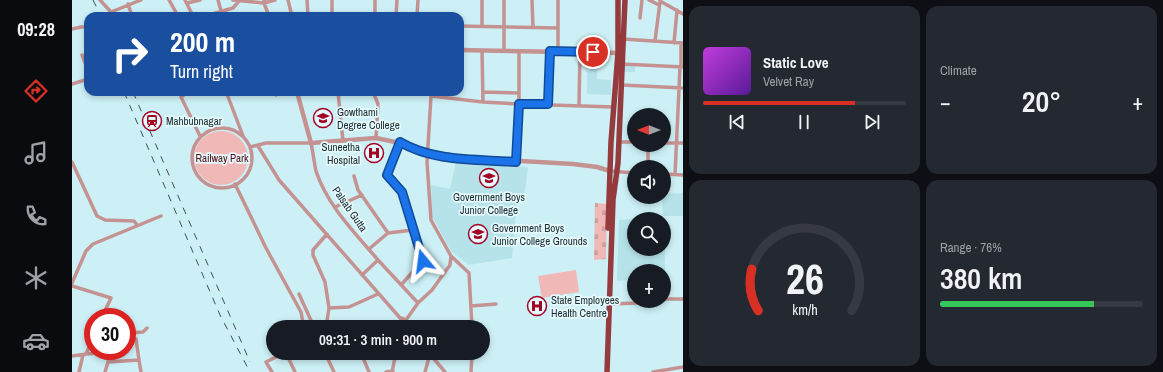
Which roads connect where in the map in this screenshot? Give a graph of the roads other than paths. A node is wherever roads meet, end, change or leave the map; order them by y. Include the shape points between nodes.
1 (100, 0) edge
2 (141, 0) edge
3 (169, 0) edge
4 (200, 0) edge
5 (218, 0) edge
6 (233, 0) edge
7 (247, 0) edge
8 (275, 0) edge
9 (288, 0) edge
10 (307, 0) edge
11 (332, 0) edge
12 (375, 0) edge
13 (397, 0) edge
14 (418, 0) edge
15 (482, 0) edge
16 (504, 0) edge
17 (558, 0) edge
18 (618, 0) edge
19 (625, 0) edge
20 (642, 0) edge
21 (649, 0) edge
22 (239, 1) junction
23 (264, 1) edge
24 (532, 1) edge
25 (186, 2) edge
26 (660, 3) edge
27 (128, 4) junction
28 (677, 10) junction
29 (221, 11) junction
30 (111, 12) joint
31 (131, 12) edge
32 (176, 12) edge
33 (190, 12) edge
34 (218, 12) edge
35 (268, 12) edge
36 (291, 12) edge
37 (308, 12) edge
38 (332, 12) edge
39 (375, 12) edge
40 (396, 12) edge
41 (417, 12) edge
42 (683, 14) edge
43 (640, 18) dead end
44 (464, 26) edge
45 (482, 26) junction
46 (84, 27) edge
47 (504, 27) junction
48 (532, 27) junction
49 (558, 28) junction
50 (72, 30) edge
51 (623, 39) junction
52 (655, 41) junction
53 (674, 43) junction
54 (682, 43) edge
55 (464, 50) edge
56 (504, 50) junction
57 (482, 51) junction
58 (550, 51) junction
59 (558, 51) junction
60 (519, 52) junction
61 (580, 52) junction
62 (621, 53) junction
63 (82, 55) dead end
64 (84, 60) edge
65 (622, 64) junction
66 (681, 67) edge
67 (84, 80) edge
68 (72, 84) edge
69 (622, 85) junction
70 (681, 88) edge
71 (483, 92) junction
72 (519, 93) junction
73 (228, 96) edge
74 (298, 96) edge
75 (338, 96) edge
76 (375, 96) edge
77 (431, 96) edge
78 (444, 96) edge
79 (181, 97) edge
80 (483, 102) junction
81 (519, 104) junction
82 (548, 104) junction
83 (579, 105) junction
84 (678, 105) junction
85 (683, 105) edge
86 (614, 107) junction
87 (200, 136) junction
88 (242, 136) junction
89 (376, 138) junction
90 (343, 141) junction
91 (400, 142) junction
92 (619, 142) junction
93 (627, 142) edge
94 (683, 142) edge
95 (311, 143) junction
96 (671, 143) edge
97 (676, 143) junction
98 (258, 146) junction
99 (250, 147) junction
100 (428, 155) junction
101 (72, 162) edge
102 (516, 162) junction
103 (610, 170) junction
104 (617, 172) junction
105 (627, 173) edge
106 (671, 175) edge
107 (675, 175) junction
108 (683, 175) edge
109 (354, 176) dead end
110 (235, 184) junction
111 (362, 195) junction
112 (335, 207) junction
113 (161, 216) dead end
114 (137, 225) junction
115 (413, 230) junction
116 (388, 232) junction
117 (327, 234) junction
118 (369, 249) junction
119 (451, 256) junction
120 (378, 260) junction
121 (362, 275) junction
122 (72, 283) edge
123 (401, 285) junction
124 (72, 286) edge
125 (300, 294) dead end
126 (378, 294) junction
127 (683, 299) edge
128 (671, 300) edge
129 (418, 303) junction
130 (627, 303) edge
131 (496, 304) dead end
132 (610, 304) junction
133 (471, 306) junction
134 (106, 308) edge
135 (329, 308) junction
136 (302, 320) edge
137 (311, 320) edge
138 (327, 320) edge
139 (400, 320) edge
140 (404, 320) edge
141 (472, 320) edge
142 (147, 328) dead end
143 (136, 332) edge
144 (136, 339) edge
145 (84, 354) edge
146 (72, 356) edge
147 (84, 357) edge
148 (139, 360) junction
149 (270, 360) edge
150 (289, 360) edge
151 (328, 360) edge
152 (364, 360) edge
153 (394, 360) edge
154 (428, 360) edge
155 (436, 360) edge
156 (472, 360) edge
157 (108, 362) joint
158 (683, 367) edge
159 (392, 371) edge
160 (79, 372) edge
161 (105, 372) edge
162 (141, 372) edge
163 (272, 372) edge
164 (295, 372) edge
165 (334, 372) edge
166 (369, 372) edge
167 (386, 372) edge
168 (425, 372) edge
169 (445, 372) edge
170 (471, 372) edge
171 (603, 372) edge
172 (606, 372) edge
173 (653, 372) edge

1 - 30 street
2 - 27 street
3 - 32 street
4 - 25 street
5 - 29 street
6 - 22 street
7 - 22 street
7 - 23 street
8 - 23 street
9 - 36 street
10 - 37 street
11 - 38 street
12 - 39 street
13 - 40 street
14 - 41 street
15 - 45 street
16 - 47 street
17 - 49 street
18 - 62 highway
19 - 51 highway
20 - 43 street
21 - 26 street
22 - 29 street via 233,8
23 - 35 street
24 - 48 street
25 - 33 street
26 - 28 street
26 - 52 street
27 - 30 street
27 - 31 street
28 - 42 street
28 - 53 street
29 - 34 street
44 - 45 street
45 - 47 street
46 - 50 street
47 - 48 street
47 - 56 street
48 - 49 street
49 - 59 street
51 - 52 street
51 - 62 highway
52 - 53 street
53 - 54 street
54 - 66 street
55 - 57 street
56 - 57 street
56 - 60 street
57 - 71 street
58 - 59 street
58 - 60 street
58 - 82 street
59 - 61 street
60 - 72 street
61 - 62 street
61 - 83 street
62 - 65 highway
62 - 86 highway
63 - 64 street
65 - 66 street
65 - 69 highway
66 - 70 street
67 - 68 street
69 - 70 street
69 - 92 highway
70 - 84 street
71 - 72 street
71 - 80 street
72 - 81 street
73 - 88 street
74 - 95 street
75 - 90 street
76 - 89 street via 378,104
77 - 100 street
78 - 80 street
79 - 87 street
80 - 81 street
81 - 82 street
81 - 102 street
82 - 83 street
83 - 86 street
84 - 85 street
84 - 97 street
86 - 103 highway
87 - 88 street via 217,128 226,128
87 - 110 street via 192,154 198,175 209,185 218,187
88 - 99 street
89 - 90 street
89 - 91 street
90 - 95 street
91 - 100 street
91 - 115 street via 387,175 402,192
92 - 93 street
92 - 104 highway
94 - 97 street
95 - 98 street via 273,143
95 - 112 street, Palsab Gutta via 316,171
96 - 97 street
97 - 107 street
98 - 99 street
98 - 117 street via 279,180
99 - 110 street via 250,169
100 - 102 street
100 - 119 street via 428,192 432,224
101 - 114 street via 97,216 105,220 134,221
102 - 103 street via 573,164
103 - 104 street
103 - 171 highway
104 - 105 street
104 - 132 highway via 613,200
106 - 107 street
107 - 108 street
109 - 111 street
110 - 136 street via 301,312
111 - 112 street
111 - 116 street
112 - 118 street, Palsab Gutta
113 - 114 street
114 - 122 street via 93,244 86,251
115 - 116 street
115 - 123 street via 424,259
116 - 118 street
117 - 121 street
117 - 135 street via 313,250 313,256 325,282
118 - 120 street, Palsab Gutta
119 - 129 street via 450,265 432,290
119 - 133 street via 469,273
120 - 121 street
120 - 123 street, Palsab Gutta
121 - 126 street
123 - 129 street, Palsab Gutta
124 - 134 street via 111,298
125 - 137 street
126 - 135 street via 350,307
126 - 139 street
127 - 128 street
129 - 140 street
130 - 132 street
131 - 133 street
132 - 172 highway
133 - 141 street
135 - 138 street
142 - 143 street via 143,332
144 - 148 street
145 - 146 street
147 - 160 street
148 - 157 street
148 - 162 street
149 - 163 street via 266,362
150 - 164 street
151 - 165 street
152 - 166 street
153 - 159 street
154 - 168 street
155 - 169 street
156 - 170 street
157 - 161 street
158 - 173 street
159 - 167 street

